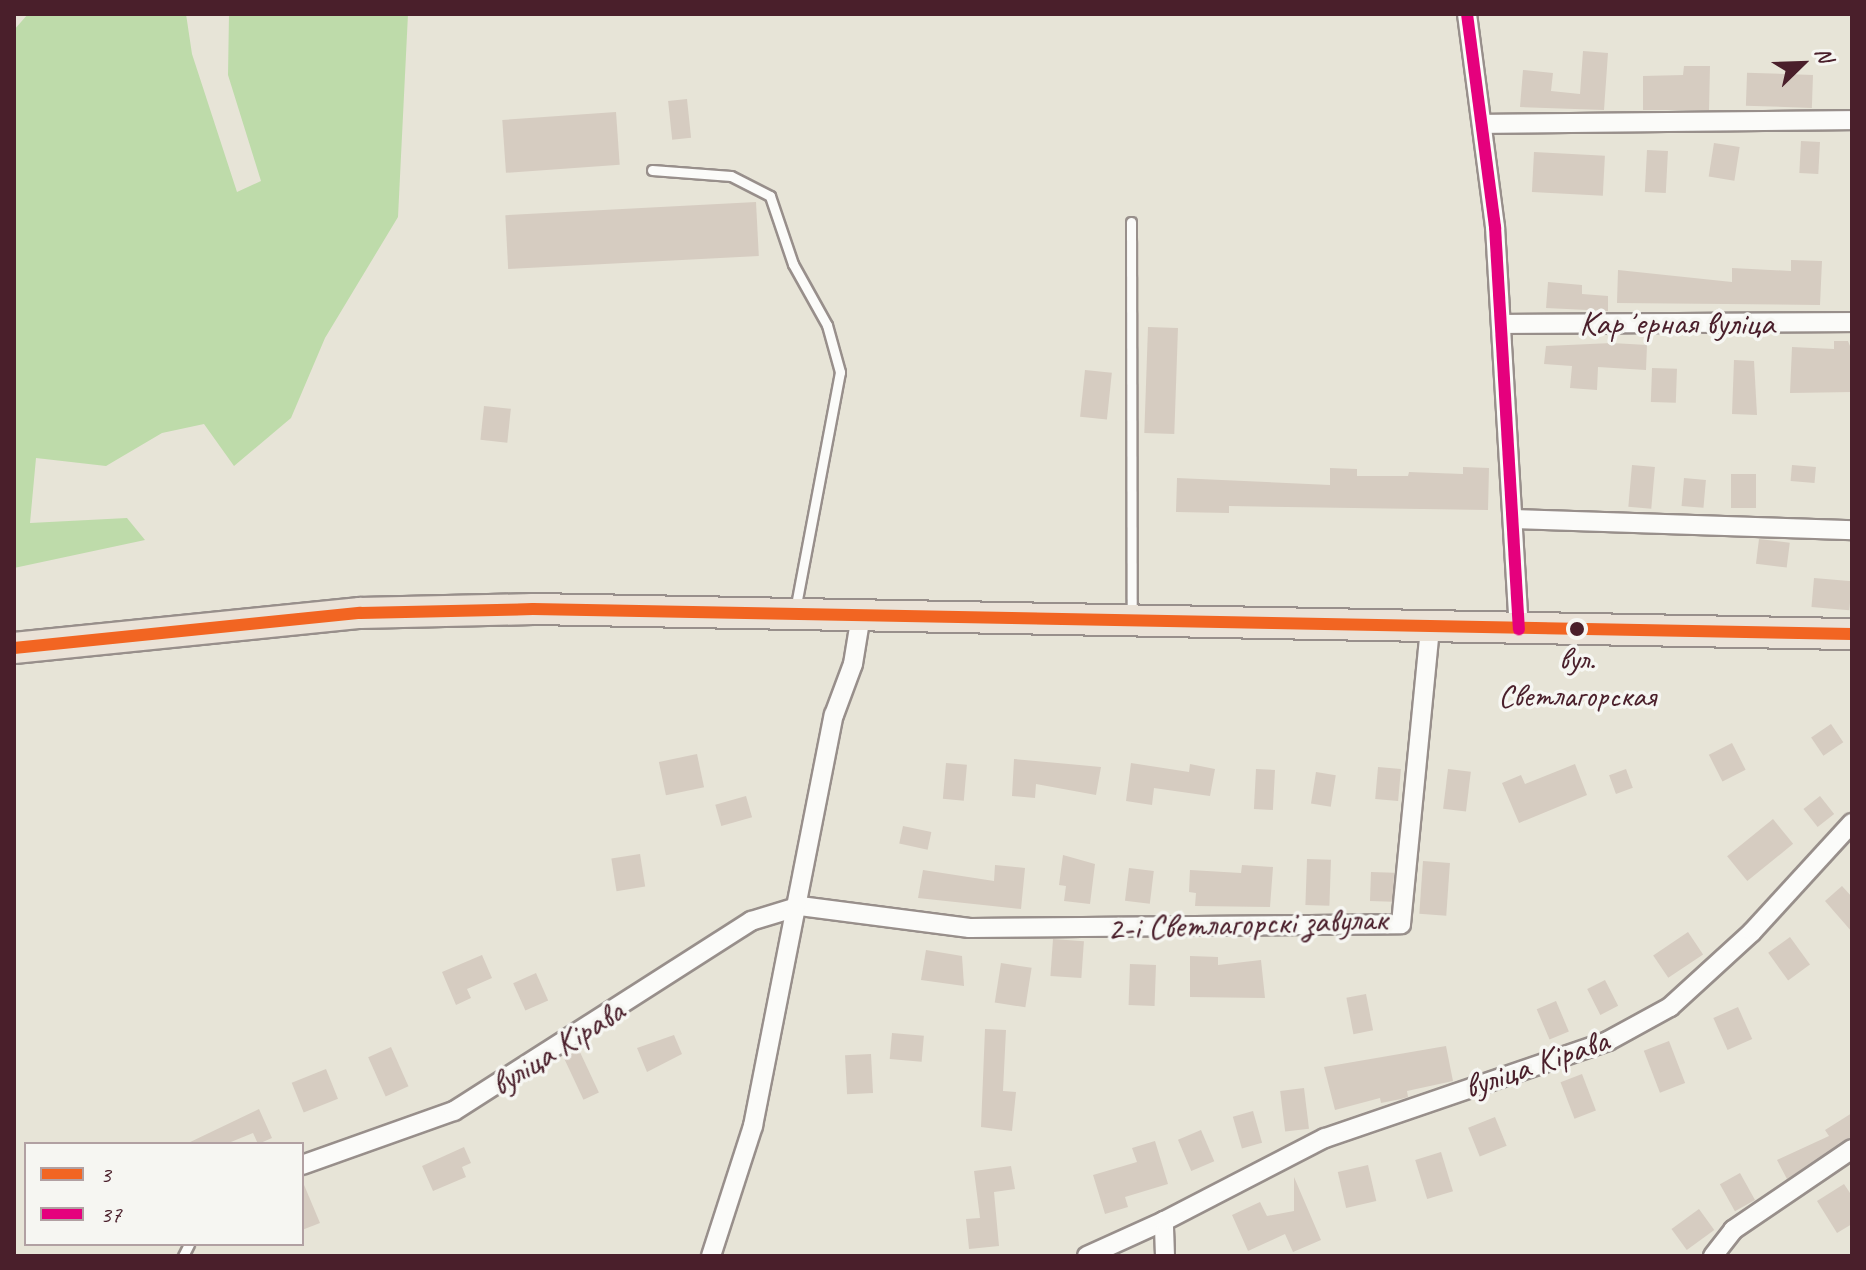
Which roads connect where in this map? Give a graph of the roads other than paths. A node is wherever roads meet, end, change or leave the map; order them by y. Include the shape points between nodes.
1 (1467, 14) edge
2 (1852, 120) edge
3 (1483, 124) junction
4 (652, 170) dead end
5 (1131, 222) dead end
6 (1852, 322) edge
7 (1502, 324) junction
8 (1515, 519) junction
9 (1852, 530) edge
10 (794, 613) junction
11 (861, 615) junction
12 (1132, 619) junction
13 (1430, 627) junction
14 (1519, 629) junction
15 (1852, 634) edge
16 (14, 648) edge
17 (1852, 823) edge
18 (800, 906) junction
19 (1852, 1149) edge
20 (304, 1164) edge
21 (1164, 1221) junction
22 (711, 1256) edge
23 (1087, 1256) edge
24 (1165, 1256) edge
25 (1713, 1256) edge

1 - 3 street
2 - 3 street
3 - 7 street
4 - 10 lane via 731,176 770,196 793,264 827,325 840,372
5 - 12 lane
6 - 7 street, Карʼерная вуліца
7 - 8 street
8 - 9 street
8 - 14 street
10 - 11 main road
10 - 16 main road via 360,613
11 - 12 main road
11 - 18 street via 853,664 834,715
12 - 13 main road
13 - 14 main road
13 - 18 street, 2-і Светлагорскі завулак via 1401,924 970,928
14 - 15 main road
17 - 21 street, вуліца Кірава via 1752,932 1670,1007 1608,1041 1325,1138
18 - 20 street, вуліца Кірава via 751,921 454,1111
18 - 22 street via 753,1126
19 - 25 street via 1733,1230
21 - 23 street, вуліца Кірава
21 - 24 street

